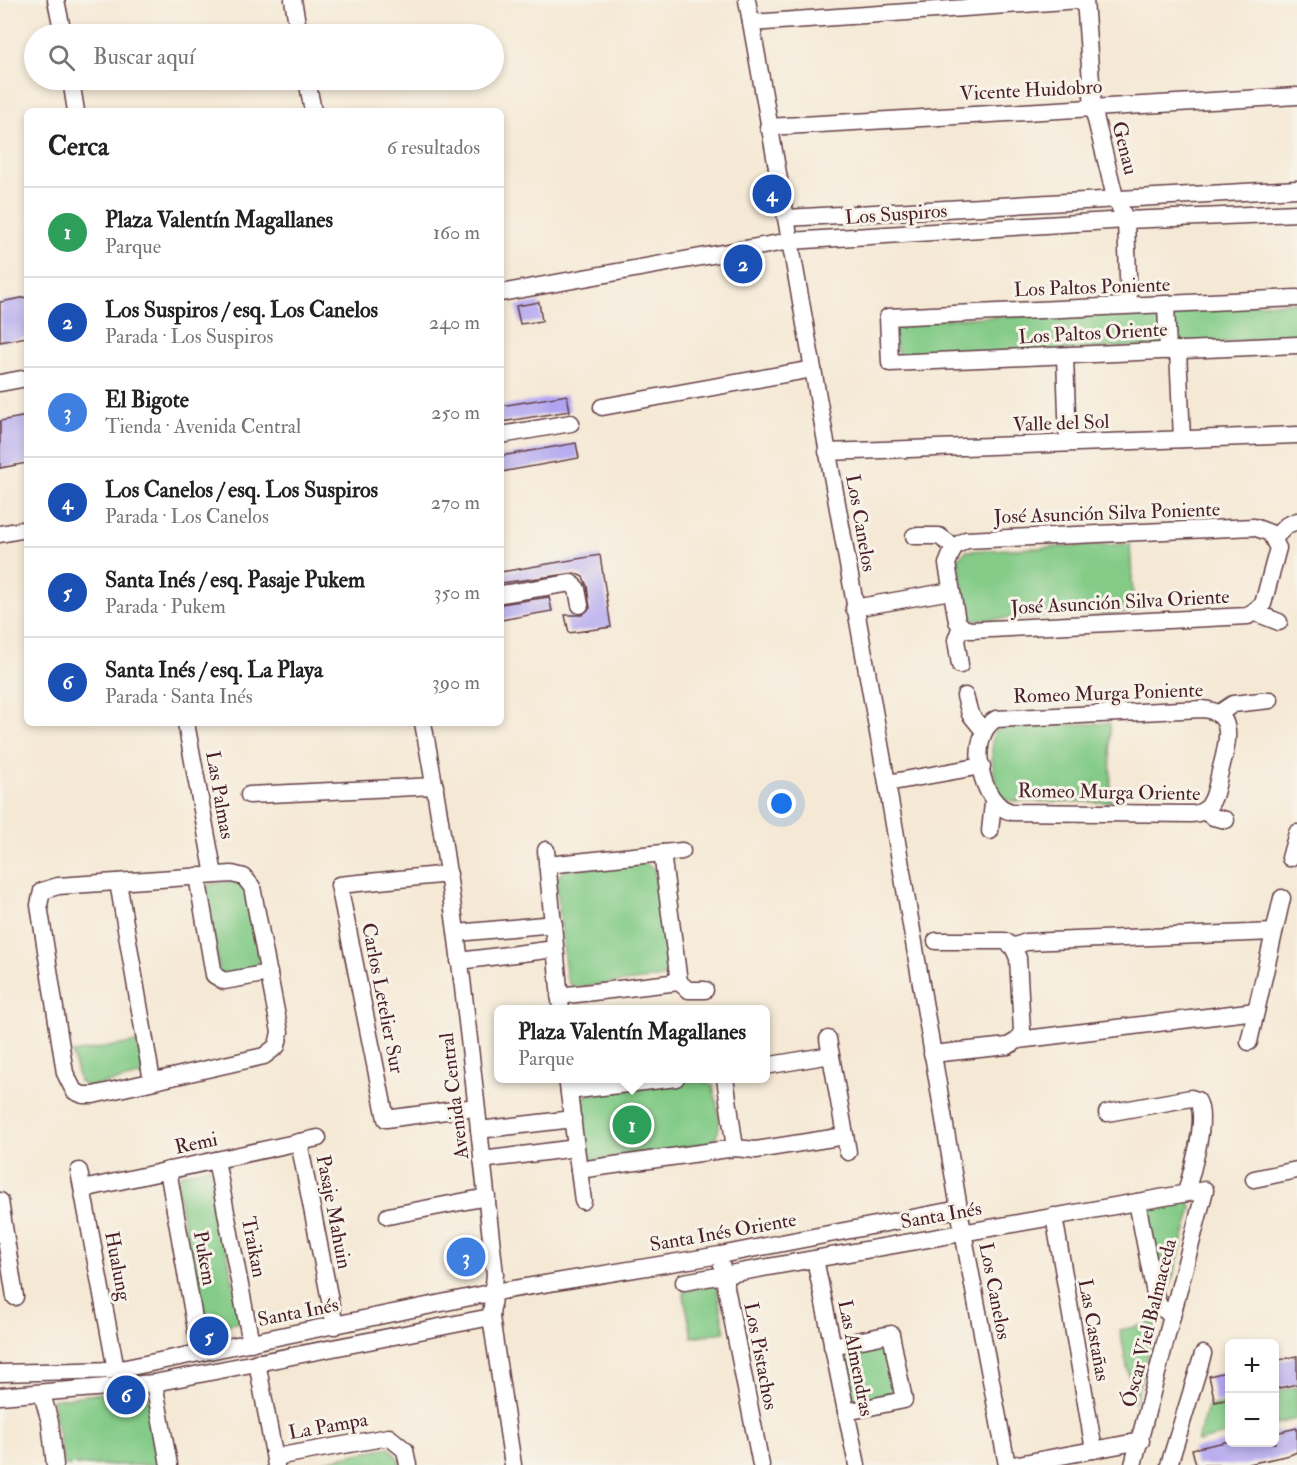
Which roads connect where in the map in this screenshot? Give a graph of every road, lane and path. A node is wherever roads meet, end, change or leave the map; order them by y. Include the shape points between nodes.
1 (56, 0) edge
2 (293, 0) edge
3 (747, 0) edge
4 (1080, 0) edge
5 (1085, 0) edge
6 (1003, 3) edge
7 (751, 23) junction
8 (61, 24) edge
9 (297, 24) edge
10 (73, 90) edge
11 (309, 90) edge
12 (1297, 96) edge
13 (76, 108) edge
14 (312, 108) edge
15 (1094, 108) junction
16 (768, 127) junction
17 (1297, 189) edge
18 (1115, 197) junction
19 (1297, 213) edge
20 (786, 218) junction
21 (1125, 220) junction
22 (790, 241) junction
23 (504, 292) edge
24 (1297, 298) edge
25 (1130, 305) junction
26 (1166, 305) junction
27 (1297, 345) edge
28 (1173, 351) junction
29 (1065, 356) junction
30 (890, 363) joint
31 (813, 369) junction
32 (24, 379) edge
33 (0, 383) edge
34 (602, 407) dead end
35 (571, 423) dead end
36 (504, 434) edge
37 (1297, 435) edge
38 (1182, 439) junction
39 (1068, 443) junction
40 (827, 452) junction
41 (1297, 521) edge
42 (24, 530) edge
43 (0, 534) edge
44 (914, 536) dead end
45 (1274, 538) junction
46 (954, 547) junction
47 (951, 591) junction
48 (504, 594) edge
49 (580, 605) dead end
50 (854, 608) junction
51 (1256, 613) junction
52 (1279, 622) dead end
53 (961, 626) junction
54 (960, 665) dead end
55 (965, 696) dead end
56 (1270, 700) dead end
57 (1218, 714) junction
58 (186, 726) edge
59 (424, 726) edge
60 (983, 730) junction
61 (982, 766) junction
62 (887, 783) junction
63 (435, 786) junction
64 (249, 795) dead end
65 (993, 803) junction
66 (1203, 810) junction
67 (1226, 820) dead end
68 (990, 831) dead end
69 (1297, 833) edge
70 (682, 851) dead end
71 (662, 853) junction
72 (1290, 858) dead end
73 (449, 874) junction
74 (206, 876) junction
75 (118, 882) junction
76 (1282, 898) dead end
77 (554, 924) junction
78 (1274, 932) junction
79 (457, 933) junction
80 (936, 941) dead end
81 (1013, 947) junction
82 (555, 949) junction
83 (459, 961) junction
84 (268, 973) junction
85 (679, 982) junction
86 (705, 990) dead end
87 (560, 1003) edge
88 (1256, 1011) junction
89 (1018, 1040) junction
90 (1249, 1042) dead end
91 (932, 1054) junction
92 (770, 1065) edge
93 (152, 1082) junction
94 (599, 1083) edge
95 (726, 1083) edge
96 (568, 1085) edge
97 (476, 1107) junction
98 (1107, 1113) dead end
99 (573, 1119) junction
100 (479, 1130) junction
101 (318, 1138) dead end
102 (299, 1142) junction
103 (576, 1148) junction
104 (735, 1148) junction
105 (216, 1160) junction
106 (482, 1160) junction
107 (168, 1170) junction
108 (579, 1170) junction
109 (1297, 1170) edge
110 (79, 1171) dead end
111 (1254, 1179) dead end
112 (82, 1189) junction
113 (1205, 1190) joint
114 (1186, 1193) junction
115 (487, 1197) junction
116 (0, 1201) edge
117 (583, 1201) dead end
118 (1137, 1202) junction
119 (959, 1209) junction
120 (388, 1216) dead end
121 (1054, 1216) junction
122 (963, 1232) junction
123 (720, 1255) junction
124 (815, 1259) junction
125 (724, 1276) junction
126 (684, 1282) dead end
127 (495, 1292) junction
128 (15, 1297) dead end
129 (1172, 1316) junction
130 (491, 1317) junction
131 (335, 1326) junction
132 (251, 1343) junction
133 (832, 1346) junction
134 (200, 1353) junction
135 (1203, 1354) dead end
136 (257, 1362) junction
137 (116, 1370) junction
138 (0, 1373) edge
139 (154, 1383) junction
140 (42, 1394) junction
141 (0, 1396) edge
142 (846, 1412) junction
143 (1141, 1441) junction
144 (1094, 1450) junction
145 (276, 1461) edge
146 (55, 1465) edge
147 (169, 1465) edge
148 (408, 1465) edge
149 (513, 1465) edge
150 (761, 1465) edge
151 (857, 1465) edge
152 (1007, 1465) edge
153 (1013, 1465) edge
154 (1133, 1465) edge
155 (1168, 1465) edge

1 - 8 street
2 - 9 street
3 - 7 street, Los Canelos
4 - 6 street
5 - 15 street, Genau
6 - 7 street
7 - 16 street, Los Canelos
10 - 13 street
11 - 14 street
12 - 15 street, Vicente Huidobro
15 - 16 street, Vicente Huidobro
15 - 18 street, Genau
16 - 20 street, Los Canelos
17 - 18 street, Los Suspiros
18 - 20 street, Los Suspiros
18 - 21 street, Genau
19 - 21 street, Los Suspiros
20 - 22 street, Los Canelos
21 - 22 street, Los Suspiros
21 - 25 street
22 - 23 street, Los Suspiros
22 - 31 street, Los Canelos
24 - 26 street, Los Paltos Poniente
25 - 26 street, Los Paltos Poniente
25 - 30 street, Los Paltos Poniente via 888,317
26 - 28 street
27 - 28 street, Los Paltos Oriente
28 - 29 street, Los Paltos Oriente
28 - 38 street
29 - 30 street, Los Paltos Oriente
29 - 39 street
31 - 34 street
31 - 40 street, Los Canelos
32 - 33 street
35 - 36 street
37 - 38 street, Valle del Sol
38 - 39 street, Valle del Sol
39 - 40 street, Valle del Sol
40 - 50 street, Los Canelos
41 - 45 street
42 - 43 street
44 - 46 street via 939,536
45 - 46 street, José Asunción Silva Poniente via 1254,527 971,540
45 - 51 street via 1277,554 1263,604
46 - 47 street via 947,564
47 - 50 street
47 - 53 street
48 - 49 street via 571,583
50 - 62 street, Los Canelos
51 - 52 street, José Asunción Silva Oriente
51 - 53 street, José Asunción Silva Oriente via 1243,617 971,630
53 - 54 street via 956,640
55 - 60 street via 970,714
56 - 57 street, Romeo Murga Poniente via 1233,704
57 - 60 street, Romeo Murga Poniente via 1202,709 1004,718
57 - 66 street via 1227,726 1228,739 1214,797
58 - 74 street, Las Palmas
59 - 63 street, Avenida Central
60 - 61 street
61 - 62 street
61 - 65 street
62 - 91 street, Los Canelos
63 - 64 street
63 - 73 street, Avenida Central
65 - 66 street, Romeo Murga Oriente via 1012,812 1191,814
65 - 68 street
66 - 67 street, Romeo Murga Oriente
69 - 72 street
70 - 71 street
71 - 77 street via 547,857
71 - 85 street
73 - 79 street, Avenida Central
73 - 97 street, Carlos Letelier Sur via 339,885 386,1119
74 - 75 street
74 - 84 street via 239,874 250,883
74 - 84 street, Las Palmas via 214,975 224,981
75 - 93 street
75 - 93 street via 48,888 39,897 65,1073 71,1089 83,1095
76 - 78 street
77 - 79 street
77 - 82 street
78 - 81 street via 1026,942
78 - 88 street
79 - 83 street, Avenida Central
80 - 81 street via 1005,941
81 - 89 street via 1019,965 1022,1031
82 - 83 street
82 - 87 street
83 - 97 street, Avenida Central
84 - 93 street via 280,1032 274,1050 264,1056
85 - 86 street via 688,990
85 - 87 street
88 - 89 street
88 - 90 street
89 - 91 street via 1008,1046
91 - 119 street, Los Canelos
92 - 104 street via 829,1047 847,1144
94 - 96 street
95 - 104 street
96 - 99 street
97 - 100 street, Avenida Central
98 - 114 street via 1197,1100 1201,1107 1198,1140
99 - 100 street
99 - 103 street
100 - 106 street, Avenida Central
101 - 102 street, Remi
102 - 105 street, Remi
102 - 131 street, Pasaje Mahuin
103 - 106 street
103 - 108 street
104 - 108 street
105 - 107 street, Remi
105 - 132 street, Traikan
106 - 115 street, Avenida Central
107 - 112 street, Remi
107 - 134 street, Pukem
108 - 117 street
109 - 111 street
110 - 112 street, Hualung
112 - 137 street, Hualung
113 - 114 street, Santa Inés
113 - 129 street, Óscar Viel Balmaceda
114 - 118 street, Santa Inés
115 - 120 street
115 - 127 street, Avenida Central
116 - 128 street
118 - 121 street, Santa Inés
118 - 129 street via 1155,1294 1159,1306
119 - 122 street, Los Canelos
119 - 123 street, Santa Inés Oriente
121 - 122 street, Santa Inés
121 - 144 street, Las Castañas
122 - 124 street, Santa Inés
122 - 152 street, Los Canelos
123 - 125 street, Los Pistachos
123 - 127 street, Santa Inés Oriente
124 - 125 street, Santa Inés
124 - 133 street, Las Almendras
125 - 126 street, Santa Inés
125 - 150 street, Los Pistachos
127 - 130 street, Avenida Central
127 - 131 street, Santa Inés
129 - 143 street, Óscar Viel Balmaceda
130 - 136 street, Santa Inés
130 - 149 street, Avenida Central
131 - 132 street, Santa Inés
132 - 134 street, Santa Inés
133 - 142 street, Las Almendras
133 - 142 street via 891,1334 904,1400
134 - 137 street, Santa Inés
135 - 155 street
136 - 139 street, Santa Inés
136 - 145 street
137 - 138 street, Santa Inés
139 - 140 street, Santa Inés
139 - 147 street
140 - 141 street, Santa Inés
140 - 146 street
142 - 151 street, Las Almendras
143 - 144 street
143 - 154 street, Óscar Viel Balmaceda
144 - 153 street
145 - 148 street, La Pampa via 389,1437 405,1450

